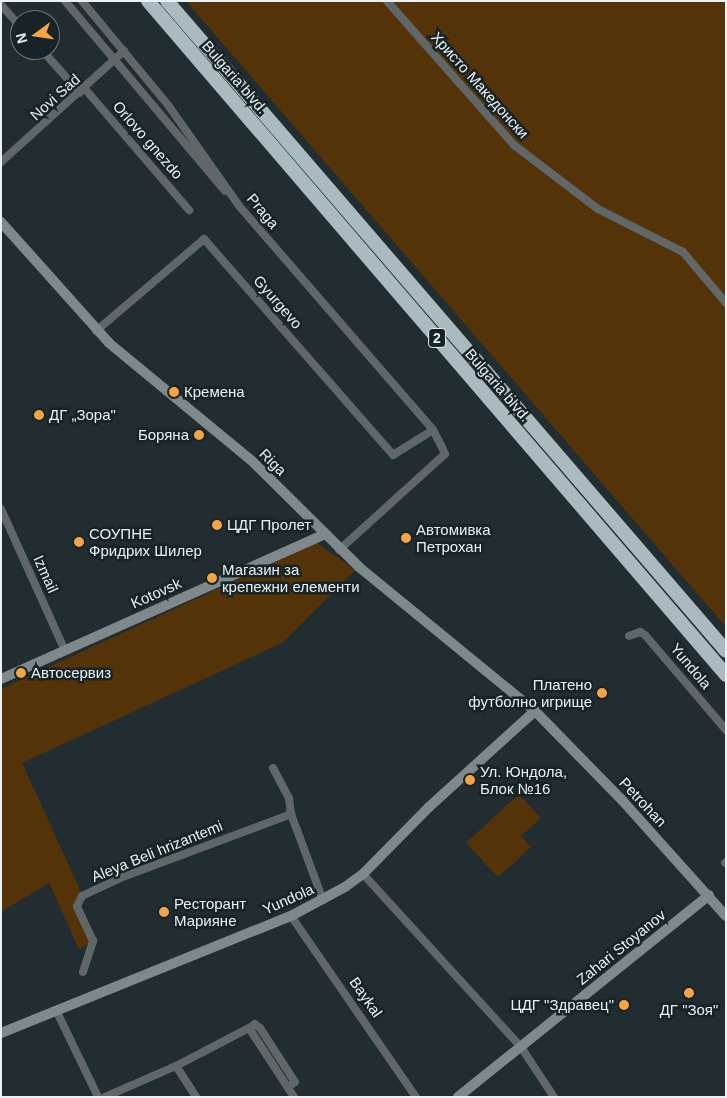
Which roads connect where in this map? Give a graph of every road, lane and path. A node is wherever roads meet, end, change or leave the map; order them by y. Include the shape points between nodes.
1 (65, 1) edge
2 (82, 1) edge
3 (148, 1) edge
4 (167, 1) edge
5 (387, 1) edge
6 (1, 5) edge
7 (10, 15) edge
8 (124, 51) junction
9 (52, 60) edge
10 (115, 61) junction
11 (82, 91) junction
12 (1, 162) edge
13 (240, 207) junction
14 (189, 210) dead end
15 (1, 222) edge
16 (726, 304) edge
17 (96, 331) junction
18 (433, 430) junction
19 (1, 509) edge
20 (323, 535) junction
21 (339, 550) junction
22 (629, 636) dead end
23 (65, 651) junction
24 (726, 651) edge
25 (726, 675) edge
26 (1, 679) edge
27 (535, 711) junction
28 (726, 730) edge
29 (273, 768) dead end
30 (291, 814) junction
31 (363, 874) junction
32 (709, 895) junction
33 (323, 900) junction
34 (291, 916) junction
35 (726, 916) edge
36 (83, 972) dead end
37 (56, 1010) junction
38 (1, 1033) edge
39 (521, 1046) junction
40 (176, 1066) junction
41 (98, 1097) edge
42 (105, 1097) edge
43 (196, 1097) edge
44 (294, 1097) edge
45 (416, 1097) edge
46 (458, 1097) edge
47 (554, 1097) edge

1 - 10 street
2 - 8 street, Praga
3 - 25 highway, Bulgaria blvd. / 2
4 - 24 highway, Bulgaria blvd. / 2
5 - 16 street, Христо Македонски via 514,145 598,209 683,252
6 - 7 street
8 - 10 street, Novi Sad
8 - 13 street, Praga via 168,105
9 - 11 street, Orlovo gnezdo
10 - 11 street, Novi Sad
10 - 13 street via 215,182
11 - 12 street, Novi Sad
11 - 14 street, Orlovo gnezdo
13 - 18 street, Praga
15 - 17 street, Riga
17 - 18 street, Gyurgevo via 204,239 394,455
17 - 20 street, Riga via 251,460
18 - 21 street via 445,454
19 - 23 street, Izmail
20 - 21 street, Riga
20 - 23 street, Kotovsk
21 - 27 street, Riga
22 - 28 street, Yundola via 640,632 644,635
23 - 26 street, Kotovsk
27 - 31 street, Yundola via 428,807
27 - 32 street, Petrohan
29 - 30 street via 289,798
30 - 33 street
30 - 36 street, Aleya Beli hrizantemi via 120,878 82,896 77,906 93,941
31 - 33 street, Yundola
31 - 39 street
32 - 35 street, Petrohan
32 - 39 street, Zahari Stoyanov
33 - 34 street, Yundola
34 - 37 street, Yundola
34 - 45 street, Baykal
37 - 38 street, Yundola
37 - 41 street
39 - 46 street, Zahari Stoyanov
39 - 47 street
40 - 42 street
40 - 43 street
40 - 44 street via 249,1028

